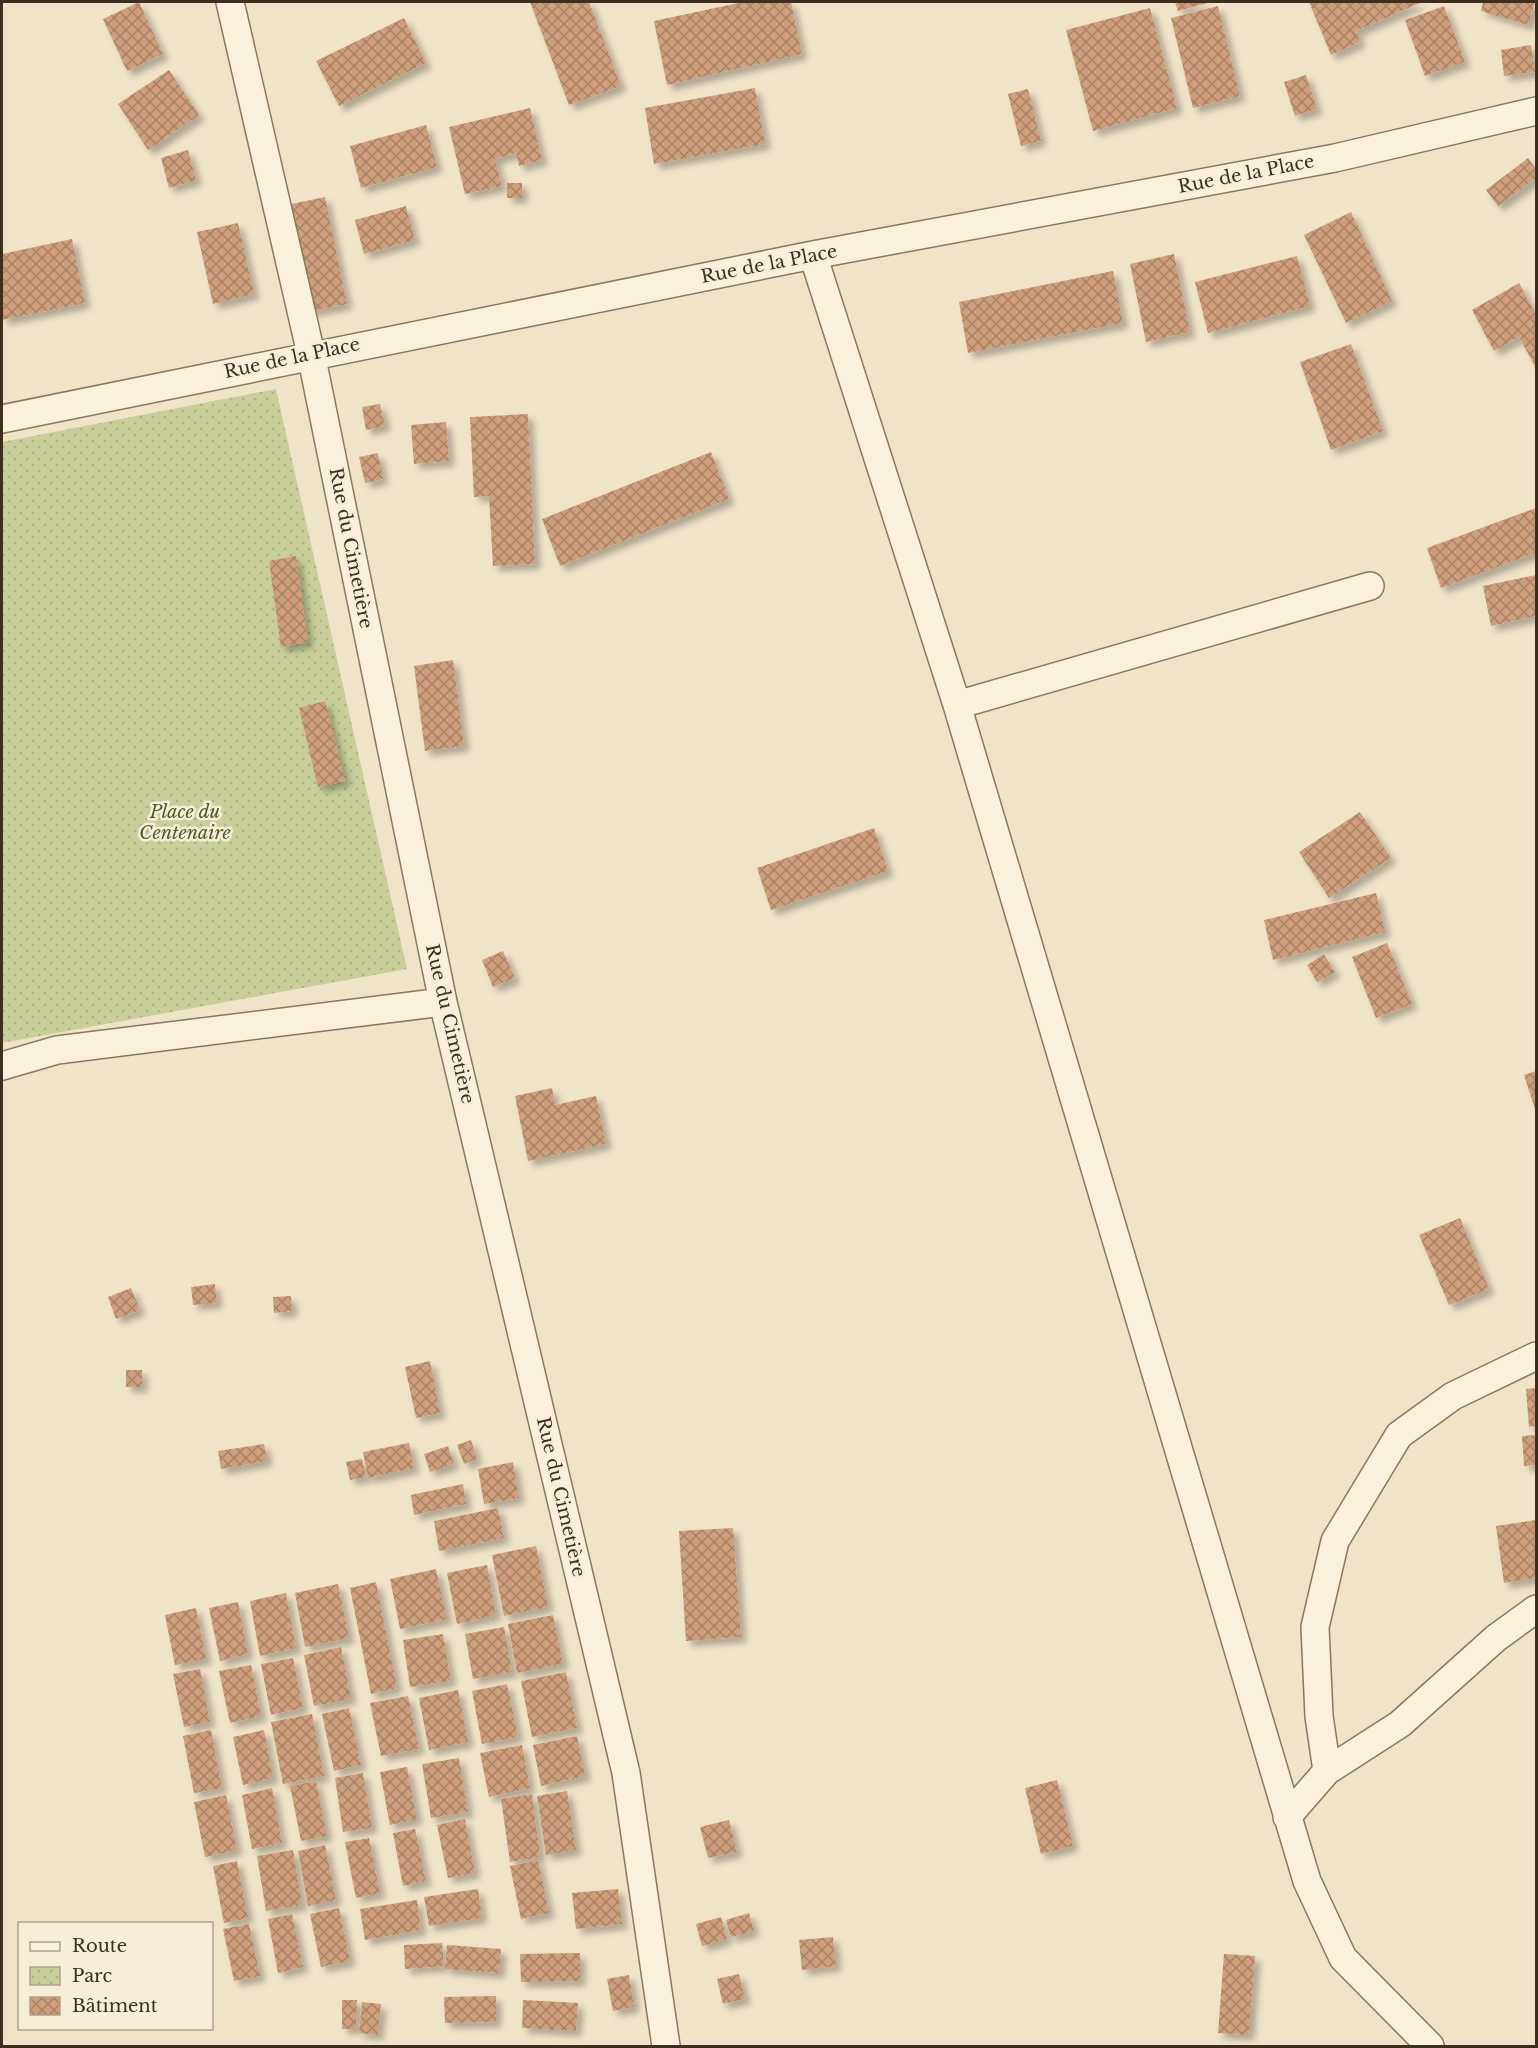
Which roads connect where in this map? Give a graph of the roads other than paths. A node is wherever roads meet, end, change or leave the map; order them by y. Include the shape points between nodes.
1 (230, 2) edge
2 (1536, 111) edge
3 (813, 255) junction
4 (311, 354) junction
5 (2, 419) edge
6 (1370, 586) dead end
7 (957, 705) junction
8 (443, 1002) junction
9 (2, 1066) edge
10 (1536, 1356) edge
11 (1536, 1609) edge
12 (1327, 1771) junction
13 (1287, 1817) junction
14 (666, 2046) edge
15 (1430, 2046) edge

1 - 4 street, Rue du Cimetière
2 - 3 street, Rue de la Place via 1335,158
3 - 4 street, Rue de la Place
3 - 7 street
4 - 5 street, Rue de la Place
4 - 8 street, Rue du Cimetière
6 - 7 street
7 - 13 street
8 - 9 street via 57,1050
8 - 14 street, Rue du Cimetière via 626,1773
10 - 12 street via 1453,1396 1399,1435 1335,1541 1315,1627
11 - 12 street via 1496,1638 1400,1724
12 - 13 street
13 - 15 street via 1307,1881 1343,1958

